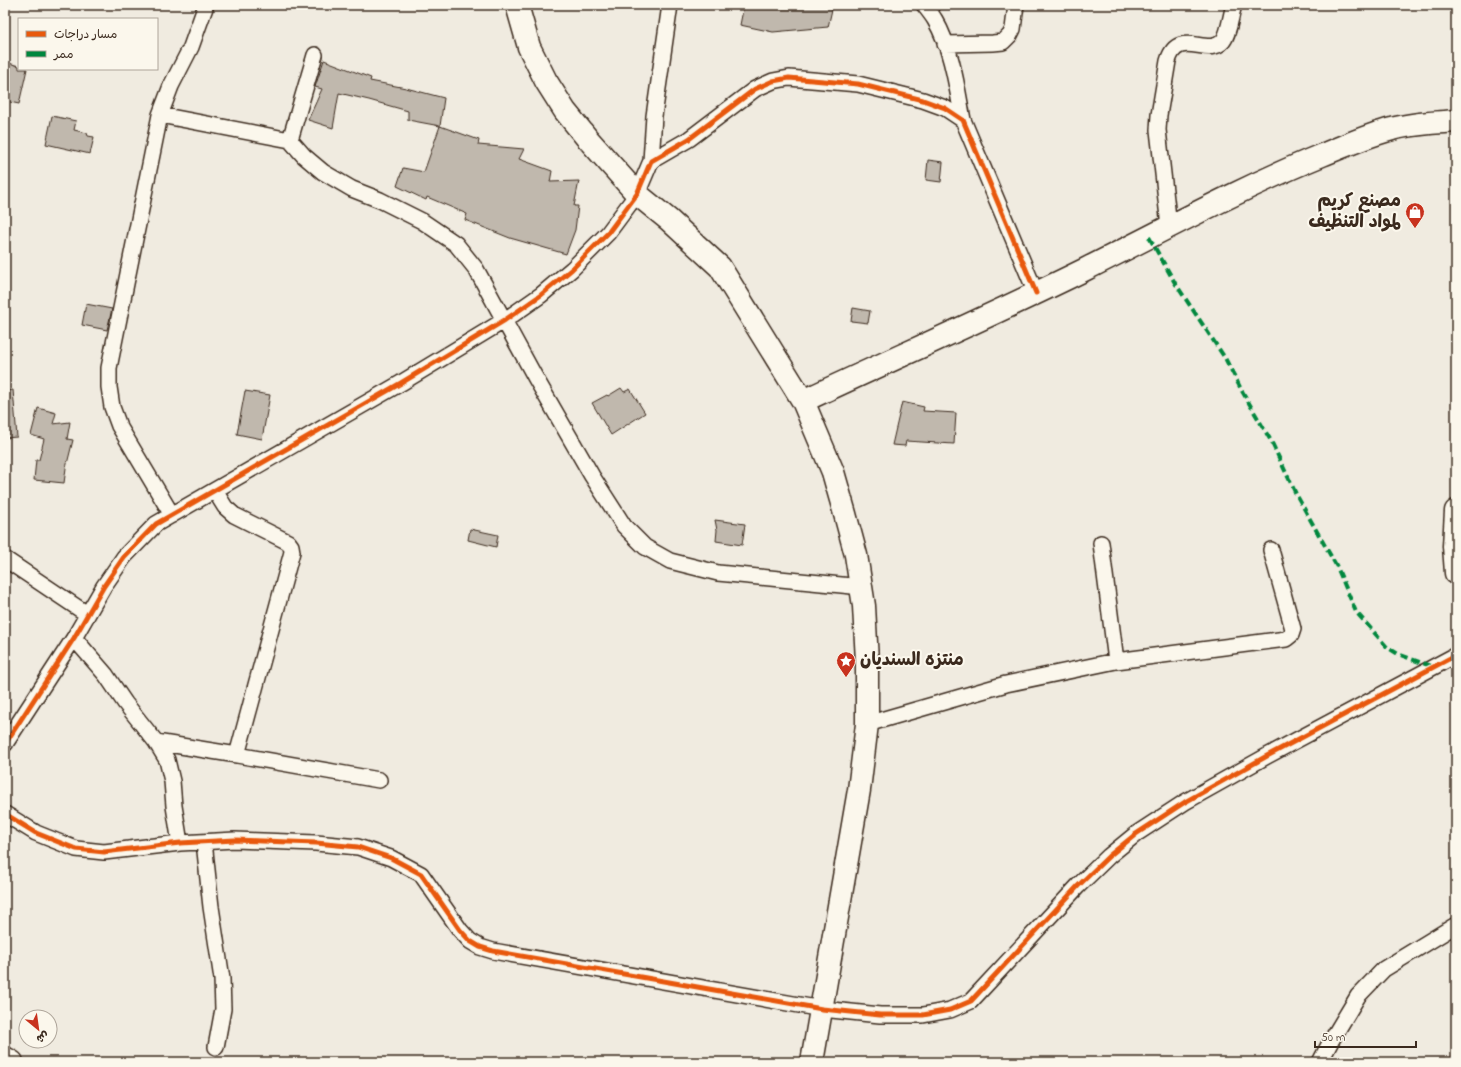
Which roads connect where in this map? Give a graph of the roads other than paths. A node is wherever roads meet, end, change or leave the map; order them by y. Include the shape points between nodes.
1 (206, 5) edge
2 (516, 5) edge
3 (670, 5) edge
4 (924, 5) edge
5 (1016, 5) edge
6 (1234, 5) edge
7 (945, 44) junction
8 (315, 55) dead end
9 (160, 115) junction
10 (964, 120) junction
11 (1456, 121) edge
12 (290, 140) junction
13 (651, 161) junction
14 (637, 194) junction
15 (1169, 226) junction
16 (1036, 293) junction
17 (505, 320) junction
18 (803, 401) junction
19 (215, 491) junction
20 (1456, 511) edge
21 (172, 515) junction
22 (1101, 543) dead end
23 (1271, 550) dead end
24 (5, 559) edge
25 (1456, 573) edge
26 (862, 587) junction
27 (87, 614) junction
28 (74, 638) junction
29 (1456, 655) edge
30 (1116, 661) junction
31 (867, 724) junction
32 (156, 742) junction
33 (5, 744) edge
34 (237, 754) junction
35 (379, 780) dead end
36 (5, 814) edge
37 (204, 842) junction
38 (180, 843) junction
39 (1456, 925) edge
40 (822, 1009) junction
41 (216, 1047) dead end
42 (5, 1058) edge
43 (12, 1062) edge
44 (812, 1062) edge
45 (1320, 1062) edge

1 - 9 street via 192,47 171,86
2 - 14 street via 529,47 546,82 565,112
3 - 13 street via 654,116
4 - 7 street via 935,20
5 - 7 street via 1010,35 1003,42
6 - 15 street via 1224,40 1219,44 1211,46 1186,43 1170,54 1158,130
7 - 10 street
8 - 12 street
9 - 12 street
9 - 21 street via 109,368 109,387 112,407 119,426
10 - 13 street via 945,108 916,98 858,84 789,78 773,81 755,89 689,139
10 - 16 street
11 - 15 street via 1419,124 1364,138 1289,169
12 - 17 street via 323,172 352,189 422,221 456,244 476,269
13 - 14 street
14 - 17 street via 608,233 572,269
14 - 18 street via 720,267
15 - 16 street
16 - 18 street
17 - 19 street
17 - 26 street via 592,476 624,526 645,548 670,561 718,573
18 - 26 street via 833,472 856,555
19 - 21 street
19 - 34 street via 225,508 234,515 288,542 292,549
20 - 25 street
21 - 27 street via 156,524 124,557
22 - 30 street
23 - 30 street via 1293,629 1286,639
24 - 27 street
26 - 31 street via 867,647
27 - 28 street
28 - 32 street via 106,675
28 - 33 street
29 - 40 street via 1185,802 1136,834 1078,886 971,1000 950,1010 923,1015 880,1015
30 - 31 street via 1006,684
31 - 40 street via 859,790
32 - 34 street
32 - 38 street via 167,760 172,781
34 - 35 street
36 - 38 street via 36,832 76,849 104,852
37 - 38 street
37 - 40 street via 235,840 358,847 390,858 421,874 460,930 480,947 511,955
37 - 41 street via 222,979 223,1009
39 - 45 street via 1384,969 1358,996
40 - 44 street
42 - 43 street

